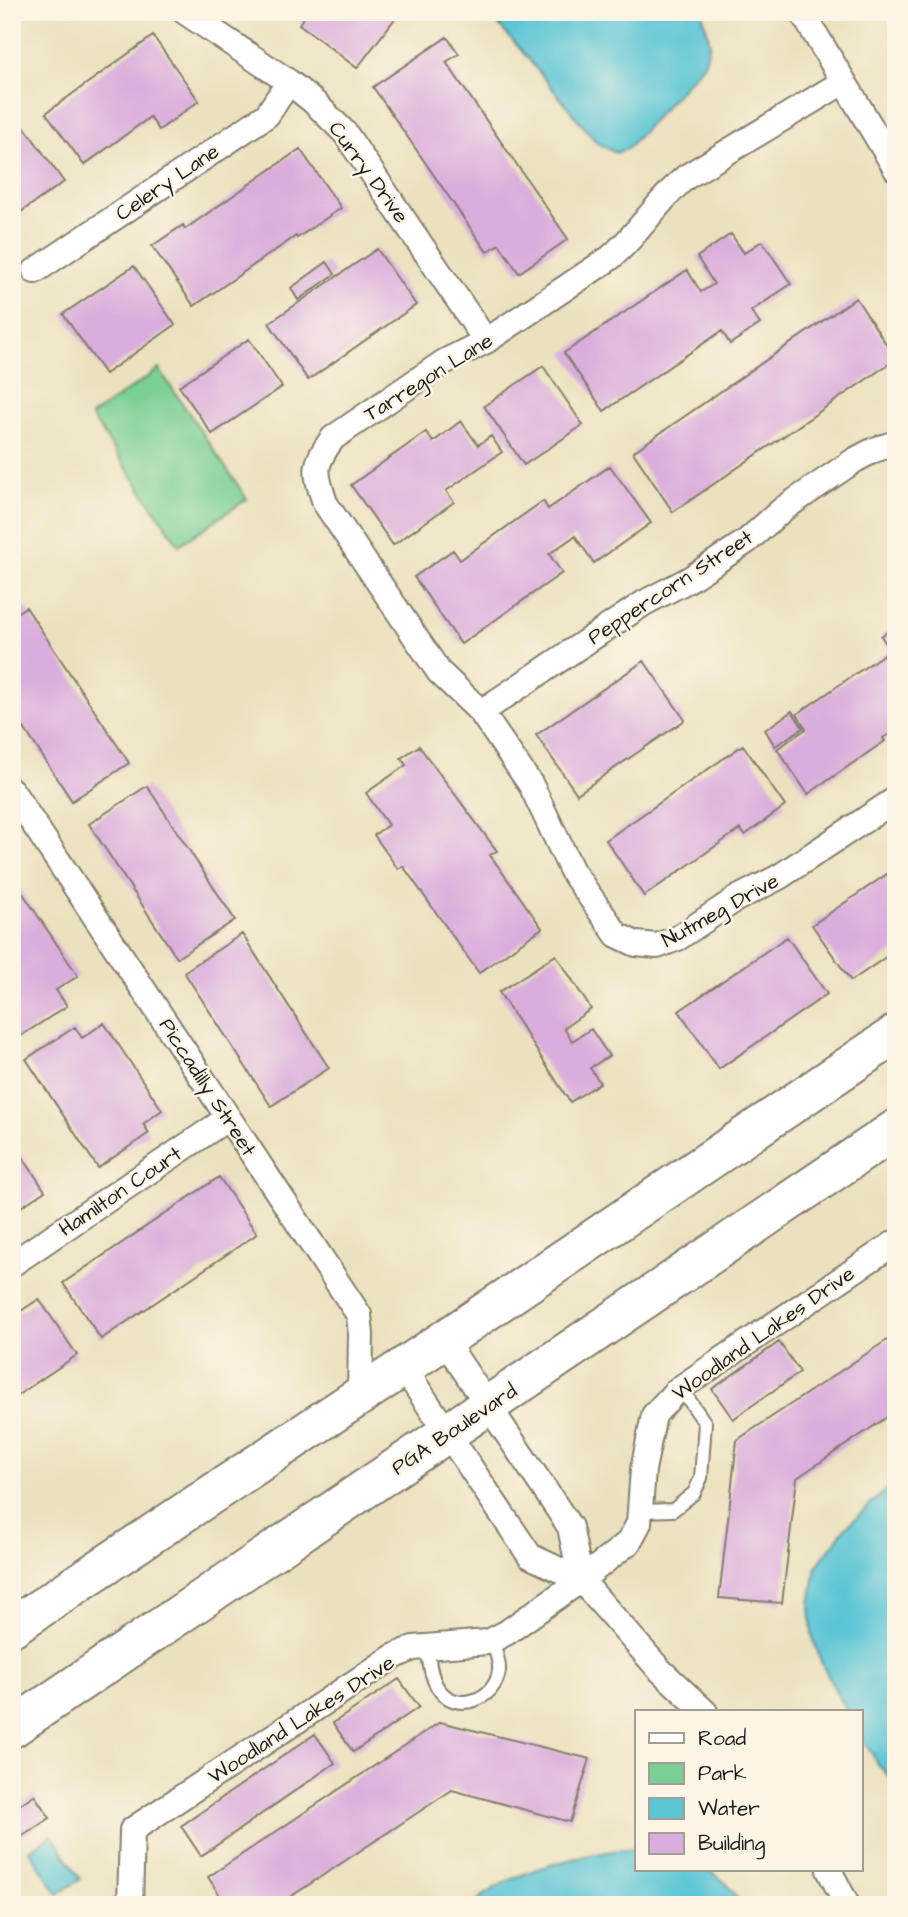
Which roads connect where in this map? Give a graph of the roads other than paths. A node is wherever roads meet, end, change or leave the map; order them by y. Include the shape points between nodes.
1 (185, 12) edge
2 (802, 12) edge
3 (289, 82) junction
4 (843, 82) junction
5 (896, 169) edge
6 (34, 271) dead end
7 (486, 341) junction
8 (896, 443) edge
9 (481, 712) junction
10 (13, 794) edge
11 (896, 799) edge
12 (896, 1034) edge
13 (228, 1118) junction
14 (896, 1129) edge
15 (896, 1242) edge
16 (12, 1264) edge
17 (444, 1340) junction
18 (403, 1367) junction
19 (676, 1391) junction
20 (360, 1396) junction
21 (488, 1406) junction
22 (447, 1433) junction
23 (640, 1511) junction
24 (581, 1580) junction
25 (12, 1627) edge
26 (492, 1640) junction
27 (427, 1646) junction
28 (703, 1710) edge
29 (12, 1728) edge
30 (830, 1871) edge
31 (130, 1905) edge
32 (847, 1905) edge

1 - 3 street, Curry Drive
2 - 4 street
3 - 6 street, Celery Lane via 267,115
3 - 7 street, Curry Drive via 345,133
4 - 5 street
4 - 7 street, Tarregon Lane via 686,177 610,258
7 - 9 street, Tarregon Lane via 444,362 332,438 320,455 316,475 324,503 439,672
8 - 9 street, Peppercorn Street via 855,460 783,509 747,541 644,603
9 - 11 street, Nutmeg Drive via 531,785 572,870 617,935 636,944 656,946 678,938
10 - 13 street, Piccadilly Street
12 - 17 main road
13 - 16 street, Hamilton Court
13 - 20 street, Piccadilly Street via 359,1315
14 - 21 main road, PGA Boulevard
15 - 19 street, Woodland Lakes Drive
17 - 18 main road
17 - 21 street
18 - 20 main road
18 - 22 street
19 - 23 street, Woodland Lakes Drive via 654,1415
19 - 23 lane via 689,1400 705,1423 701,1478 694,1493 673,1510
20 - 25 main road
21 - 22 main road, PGA Boulevard
21 - 24 street via 570,1527
22 - 24 street via 530,1556
22 - 29 main road, PGA Boulevard
23 - 24 street, Woodland Lakes Drive via 629,1542
24 - 26 street, Woodland Lakes Drive
24 - 28 street
26 - 27 street, Woodland Lakes Drive
26 - 27 lane via 499,1668 496,1682 489,1692 470,1702 448,1699 436,1686
27 - 31 street, Woodland Lakes Drive via 393,1657 132,1830
30 - 32 street

